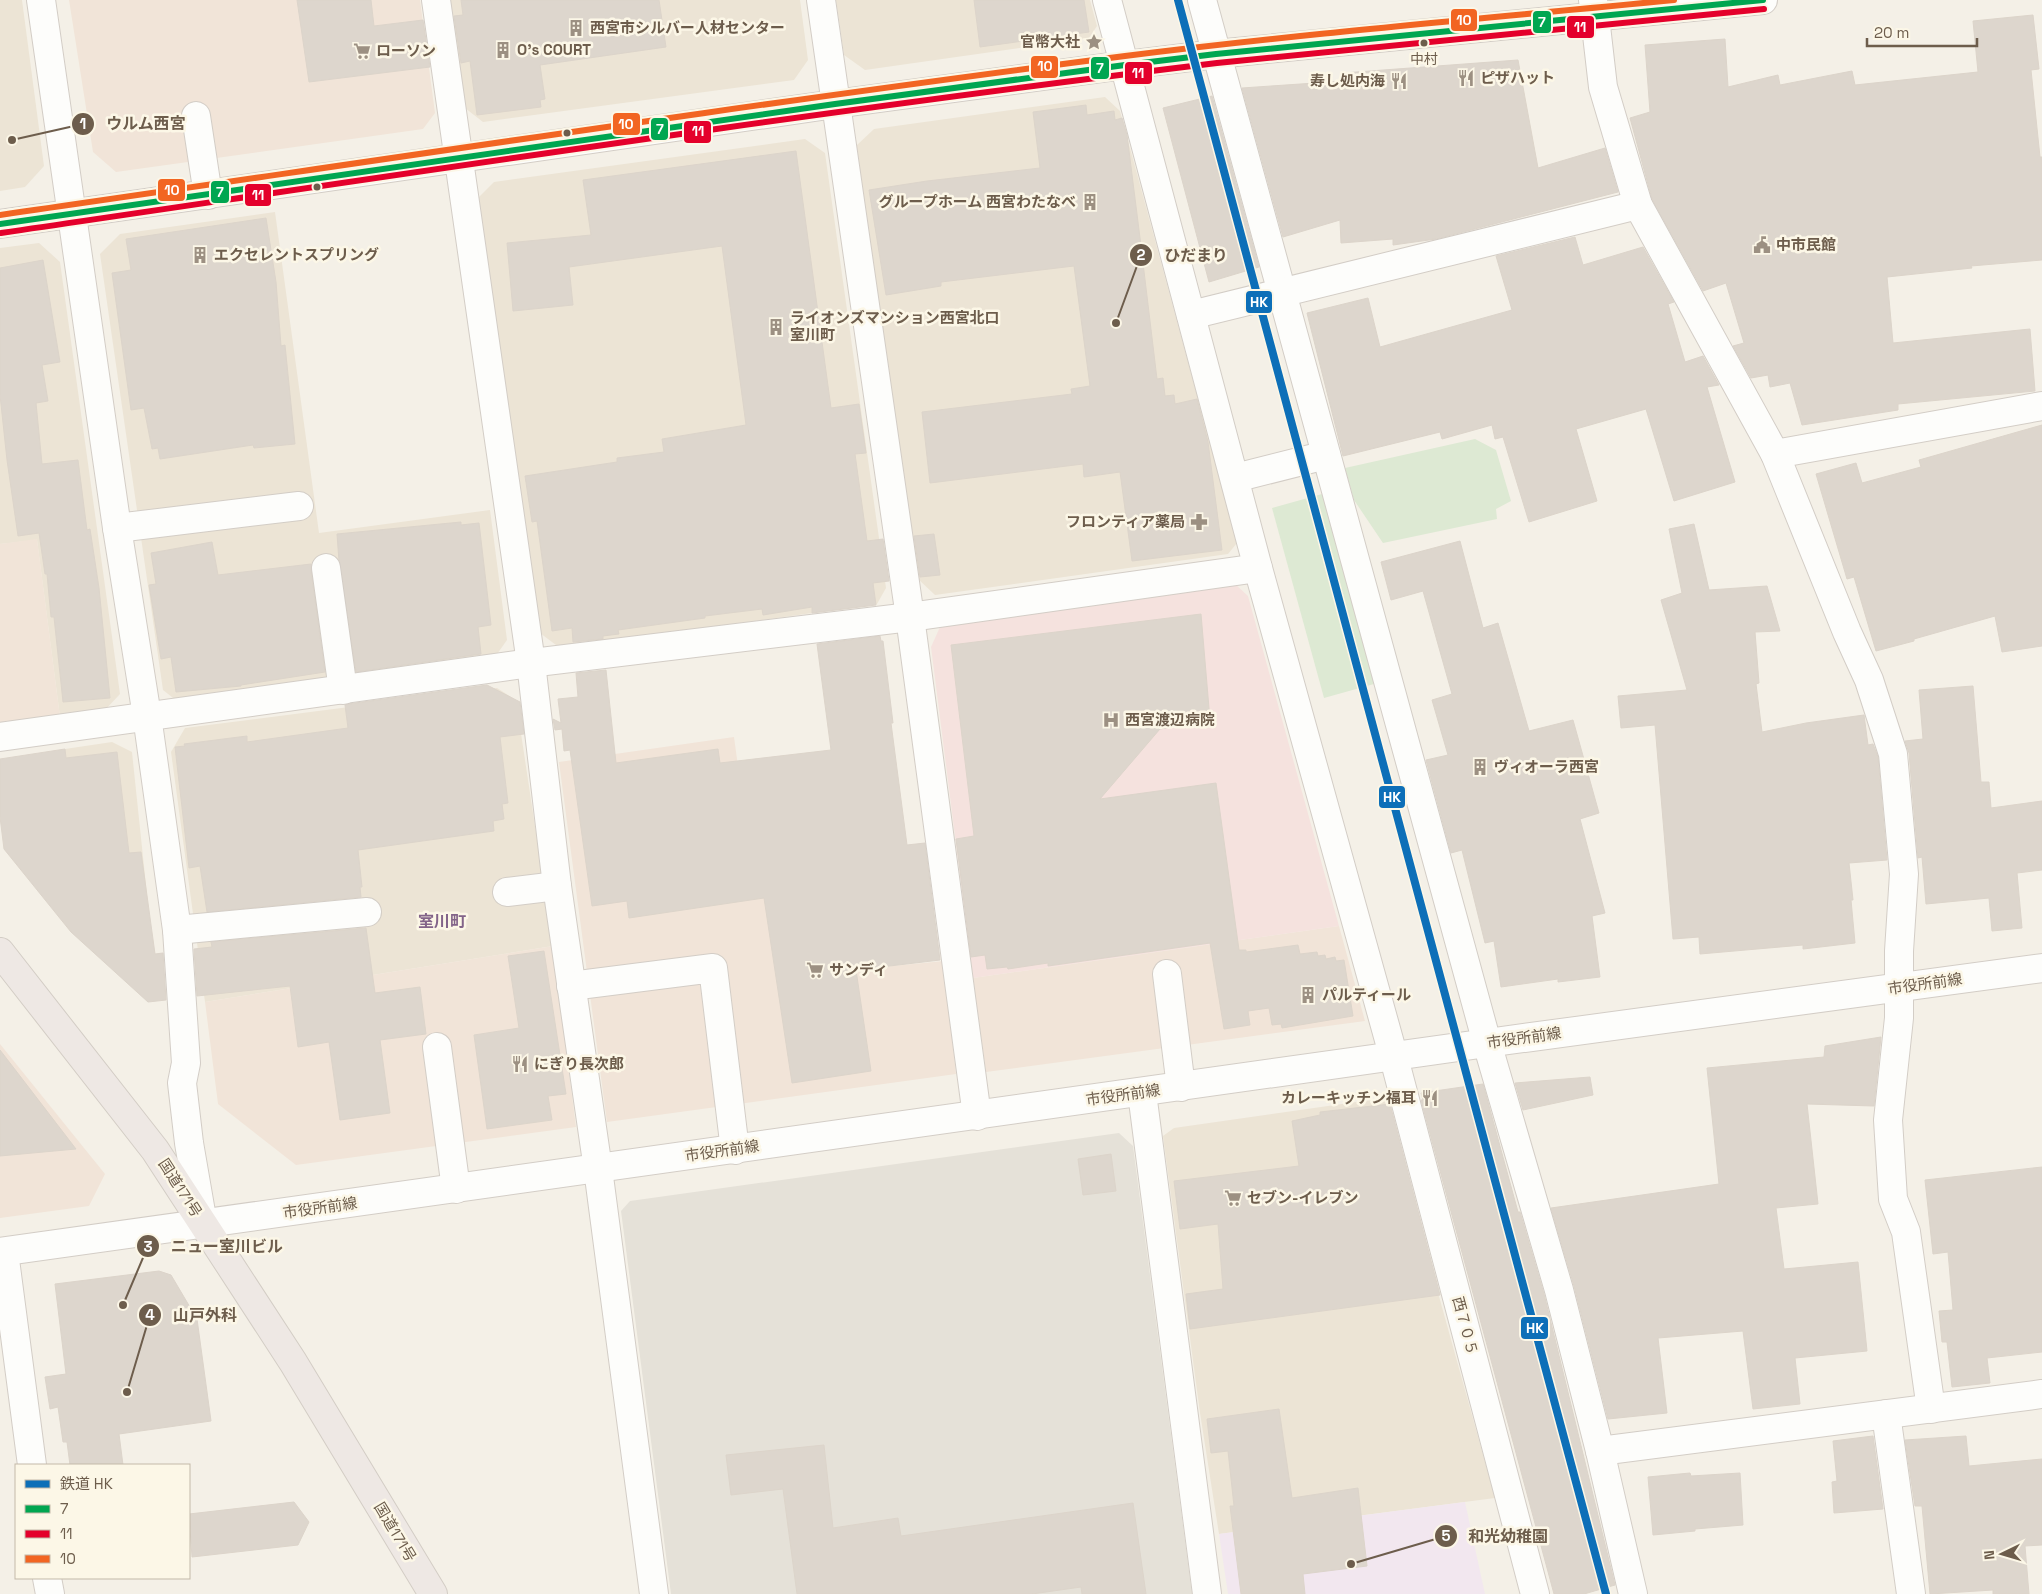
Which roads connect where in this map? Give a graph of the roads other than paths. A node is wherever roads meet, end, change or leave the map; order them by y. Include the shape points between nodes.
1 (41, 0) edge
2 (436, 0) edge
3 (821, 0) edge
4 (1107, 0) edge
5 (1202, 0) edge
6 (1763, 0) edge
7 (1594, 9) edge
8 (1216, 54) junction
9 (1125, 65) junction
10 (835, 104) junction
11 (196, 116) dead end
12 (458, 158) junction
13 (208, 195) junction
14 (1638, 205) junction
15 (71, 215) junction
16 (0, 224) edge
17 (1282, 292) junction
18 (1191, 315) junction
19 (2042, 406) edge
20 (1775, 454) junction
21 (1326, 455) junction
22 (1235, 478) junction
23 (299, 506) dead end
24 (117, 528) junction
25 (326, 568) dead end
26 (1258, 568) junction
27 (910, 617) junction
28 (531, 663) junction
29 (343, 690) junction
30 (147, 716) junction
31 (0, 737) edge
32 (557, 886) junction
33 (507, 892) dead end
34 (367, 912) dead end
35 (176, 930) junction
36 (0, 952) edge
37 (2042, 968) edge
38 (1167, 974) dead end
39 (571, 986) junction
40 (1899, 987) junction
41 (1487, 1043) junction
42 (437, 1048) dead end
43 (1394, 1058) junction
44 (1181, 1087) junction
45 (1142, 1093) junction
46 (977, 1116) junction
47 (735, 1150) junction
48 (598, 1169) junction
49 (456, 1189) junction
50 (204, 1224) junction
51 (2, 1252) edge
52 (2042, 1394) edge
53 (1931, 1409) junction
54 (1886, 1414) junction
55 (1600, 1450) junction
56 (32, 1464) edge
57 (48, 1579) edge
58 (50, 1594) edge
59 (433, 1594) edge
60 (654, 1594) edge
61 (1208, 1594) edge
62 (1535, 1594) edge
63 (1633, 1594) edge
64 (1911, 1594) edge

1 - 15 street
2 - 12 street
3 - 10 street
4 - 9 street, 西７０５
5 - 8 street
6 - 7 street
7 - 8 street
7 - 14 street via 1603,87
8 - 9 street
8 - 17 street
9 - 10 street
9 - 18 street, 西７０５
10 - 12 street
10 - 27 street
11 - 13 street
12 - 13 street
12 - 28 street
13 - 15 street
14 - 17 street
14 - 20 street
15 - 16 street
15 - 24 street
17 - 18 street
17 - 21 street
18 - 22 street, 西７０５
19 - 20 street
20 - 40 street via 1869,680 1893,754 1904,874
21 - 22 street
21 - 41 street
22 - 26 street, 西７０５
23 - 24 street
24 - 30 street
25 - 29 street
26 - 27 street
26 - 43 street, 西７０５
27 - 28 street
27 - 46 street
28 - 29 street
28 - 32 street
29 - 30 street
30 - 31 street
30 - 35 street
32 - 33 street
32 - 39 street
34 - 35 street
35 - 50 street via 186,1063 182,1083 188,1143
36 - 50 highway, 国道171号 via 156,1150
37 - 40 street, 市役所前線
38 - 44 street
39 - 47 street via 713,968
39 - 48 street
40 - 41 street, 市役所前線
40 - 53 street via 1888,1120 1893,1199 1906,1232
41 - 43 street, 市役所前線
41 - 55 street via 1559,1290
42 - 49 street
43 - 44 street, 市役所前線
43 - 62 street, 西７０５
44 - 45 street, 市役所前線
45 - 46 street, 市役所前線
45 - 61 street
46 - 47 street, 市役所前線
47 - 48 street, 市役所前線
48 - 49 street, 市役所前線
48 - 60 street
49 - 50 street, 市役所前線
50 - 51 street, 市役所前線
50 - 59 highway, 国道171号 via 293,1362
51 - 56 street
52 - 53 street
53 - 54 street
54 - 55 street
54 - 64 street
55 - 63 street
57 - 58 street

